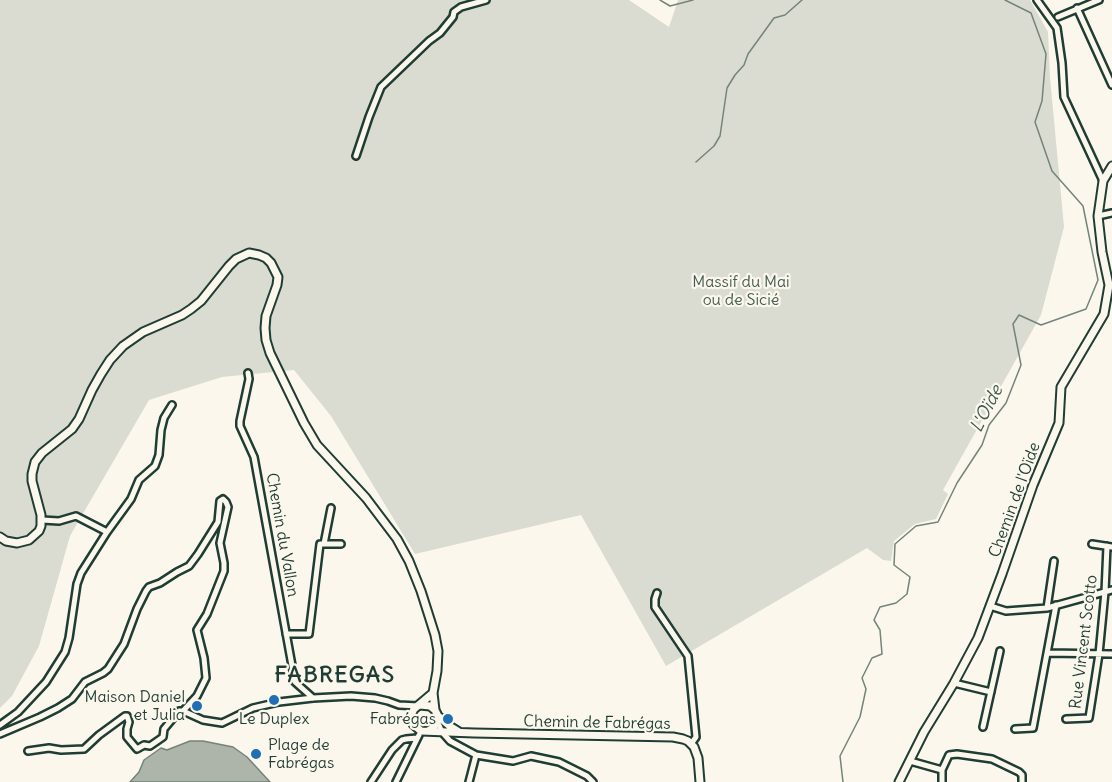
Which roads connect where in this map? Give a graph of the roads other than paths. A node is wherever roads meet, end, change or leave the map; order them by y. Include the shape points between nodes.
1 (486, 0) edge
2 (1036, 0) edge
3 (1099, 0) edge
4 (1077, 8) junction
5 (1058, 16) dead end
6 (1112, 85) edge
7 (356, 156) dead end
8 (1112, 166) edge
9 (1103, 181) junction
10 (1112, 213) edge
11 (1098, 216) junction
12 (248, 373) dead end
13 (172, 405) dead end
14 (331, 508) dead end
15 (42, 520) junction
16 (107, 532) junction
17 (0, 537) edge
18 (324, 544) junction
19 (341, 544) dead end
20 (1092, 544) dead end
21 (1110, 546) edge
22 (1054, 561) dead end
23 (1112, 590) edge
24 (1105, 592) junction
25 (657, 593) dead end
26 (1056, 605) junction
27 (990, 606) junction
28 (1047, 608) junction
29 (286, 634) junction
30 (1000, 651) dead end
31 (1047, 654) junction
32 (1099, 654) junction
33 (1112, 654) edge
34 (954, 682) junction
35 (991, 692) junction
36 (433, 693) junction
37 (313, 698) junction
38 (399, 705) junction
39 (419, 706) junction
40 (181, 711) junction
41 (437, 716) junction
42 (411, 718) junction
43 (1066, 719) dead end
44 (0, 725) edge
45 (983, 727) dead end
46 (1015, 729) dead end
47 (442, 732) junction
48 (422, 733) junction
49 (460, 733) junction
50 (0, 734) edge
51 (691, 744) junction
52 (28, 751) dead end
53 (477, 755) junction
54 (910, 761) junction
55 (942, 770) junction
56 (371, 782) edge
57 (396, 782) edge
58 (469, 782) edge
59 (592, 782) edge
60 (700, 782) edge
61 (899, 782) edge
62 (942, 782) edge
63 (1022, 782) edge

1 - 7 street via 460,7 440,33 381,87
2 - 9 street via 1057,28 1064,98
3 - 4 street
4 - 5 street
4 - 6 street
8 - 9 street
9 - 11 street, Chemin de l'Oïde
10 - 11 street
11 - 27 street, Chemin de l'Oïde via 1109,285 1104,314 1061,387 1059,423
12 - 29 street, Chemin du Vallon via 240,426 256,466
13 - 16 street via 164,418 155,466 139,480 131,499
14 - 18 street
15 - 16 street via 76,516
15 - 17 street via 39,531 29,540 12,543
15 - 36 street via 32,481 35,462 72,429 110,360 134,337 182,315 201,301 236,259 249,253 266,258 278,277 266,316 270,353 317,445 366,498 409,561 438,651
16 - 44 street via 76,584 69,638 62,658 32,698
18 - 19 street
18 - 29 street via 320,544 309,634
20 - 21 street, Rue Vincent Scotto
21 - 24 street, Rue Vincent Scotto
22 - 28 street
23 - 24 street
24 - 26 street
24 - 32 street, Rue Vincent Scotto
25 - 51 street via 655,608 688,656 696,737
26 - 28 street
26 - 31 street
27 - 28 street via 1006,611
27 - 34 street, Chemin de l'Oïde
29 - 37 street, Chemin du Vallon via 295,682
30 - 35 street
31 - 32 street
31 - 46 street via 1033,728
32 - 33 street
32 - 43 street, Rue Vincent Scotto via 1089,718
34 - 35 street
34 - 54 street, Chemin de l'Oïde
35 - 45 street
36 - 39 street
36 - 41 street
37 - 38 street via 351,696
37 - 40 street via 259,707 222,723
38 - 39 street
38 - 42 street
39 - 41 street via 427,705
39 - 42 street
40 - 50 street via 197,696 206,678 197,630 224,572 220,543 228,507 223,499 218,522 189,566 146,591 124,644 108,669 85,682 72,699 58,708
40 - 52 street via 164,729 163,737 137,750 127,737 129,720 124,716 84,748
41 - 47 street
41 - 48 street via 435,726
41 - 49 street
42 - 48 street
47 - 48 street, Chemin de Fabrégas
47 - 49 street, Chemin de Fabrégas
47 - 53 street via 450,741
48 - 56 street via 402,740
48 - 57 street
49 - 51 street, Chemin de Fabrégas via 673,737
51 - 60 street, Chemin de Fabrégas via 698,758
53 - 58 street
53 - 59 street via 513,761 531,756 560,762
54 - 55 street
54 - 61 street, Chemin de l'Oïde
55 - 62 street
55 - 63 street via 950,755 992,759 1019,772

